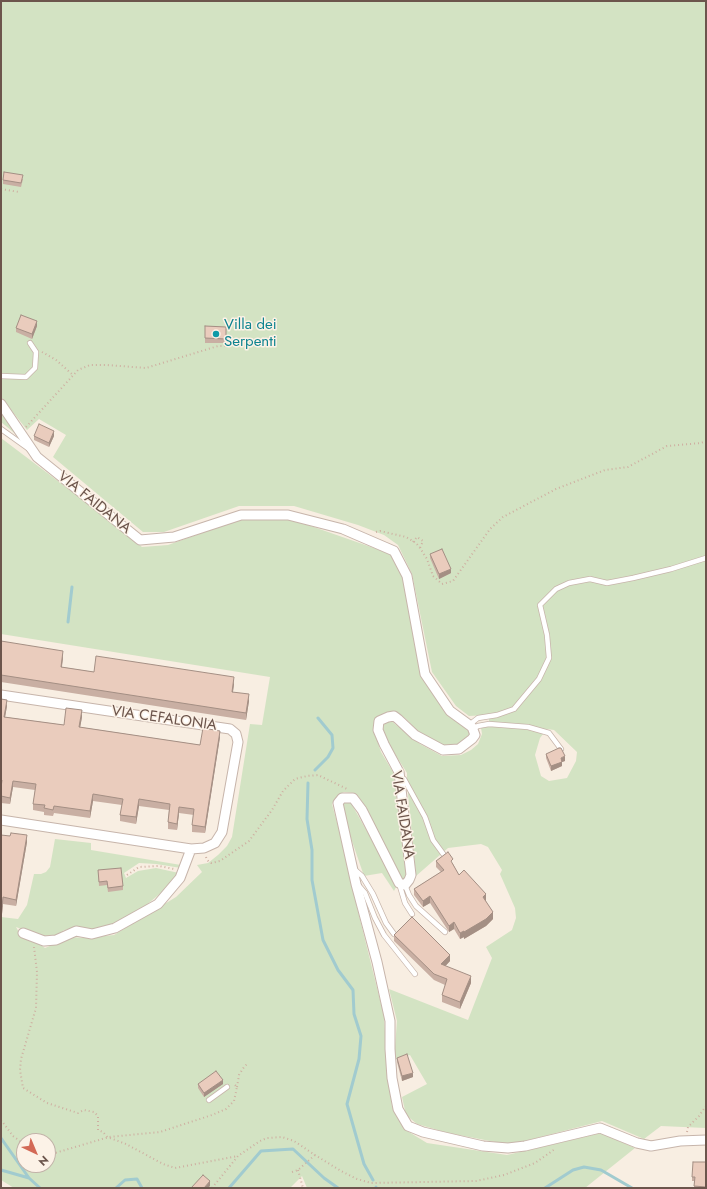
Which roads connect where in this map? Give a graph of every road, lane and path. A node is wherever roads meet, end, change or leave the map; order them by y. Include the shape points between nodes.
1 (1, 189) edge
2 (19, 192) dead end
3 (226, 337) edge
4 (30, 343) dead end
5 (34, 349) junction
6 (74, 375) junction
7 (1, 376) edge
8 (1, 404) edge
9 (1, 429) edge
10 (20, 431) junction
11 (706, 441) edge
12 (34, 451) junction
13 (364, 538) junction
14 (413, 542) junction
15 (420, 548) junction
16 (706, 558) edge
17 (1, 695) edge
18 (471, 727) junction
19 (561, 749) edge
20 (400, 776) junction
21 (353, 798) junction
22 (1, 820) edge
23 (191, 849) junction
24 (444, 855) edge
25 (207, 860) dead end
26 (353, 868) junction
27 (183, 871) junction
28 (126, 875) dead end
29 (356, 884) junction
30 (402, 884) junction
31 (412, 914) dead end
32 (445, 932) dead end
33 (25, 933) joint
34 (394, 934) edge
35 (415, 974) dead end
36 (247, 1064) dead end
37 (237, 1087) junction
38 (227, 1088) joint
39 (209, 1100) dead end
40 (706, 1106) edge
41 (1, 1120) edge
42 (688, 1127) dead end
43 (16, 1138) edge
44 (109, 1138) junction
45 (706, 1140) edge
46 (559, 1146) dead end
47 (56, 1153) edge
48 (315, 1155) junction
49 (238, 1156) junction
50 (298, 1170) junction
51 (292, 1172) dead end
52 (212, 1188) edge
53 (303, 1188) edge

1 - 2 path
3 - 6 path via 232,337 229,346 218,346 146,368 90,365 78,370
4 - 5 lane
5 - 6 path via 56,360
5 - 7 lane via 35,368 26,377
6 - 10 path
8 - 10 street, VIA FAIDANA
9 - 12 lane
10 - 12 street, VIA FAIDANA
11 - 15 path via 667,446 628,467 605,470 556,489 503,517 490,529 453,581 442,584 433,576
12 - 13 street, VIA FAIDANA via 37,457 140,540 174,537 241,515 288,515 343,529
13 - 14 path via 380,530 406,537
13 - 18 street, VIA FAIDANA via 394,550 407,576 425,674 450,711
14 - 15 path
14 - 15 path via 417,537 423,541
16 - 18 lane via 633,578 607,583 590,579 569,583 556,589 540,605 549,658 539,679 514,709 478,718
17 - 23 street, VIA CEFALONIA via 230,729 236,734 238,742 222,832 215,843 204,848
18 - 19 lane via 489,724 528,727 549,733
18 - 20 street, VIA FAIDANA via 475,734 472,739 459,749 443,750 415,735 394,716 380,721 378,730
20 - 24 lane via 424,817 433,840
20 - 30 street, VIA FAIDANA via 411,875 409,880
21 - 25 path via 345,787 318,775 295,779 283,791 249,841 220,861 211,863
21 - 26 street via 342,798 338,803
21 - 30 street, VIA FAIDANA
22 - 23 street, VIA CEFALONIA
23 - 27 street
26 - 29 street
26 - 34 lane via 362,876
27 - 28 path via 146,866
27 - 33 street via 158,904 115,928 92,934 76,931 56,940 44,941
29 - 35 lane via 365,893 374,918 384,935
29 - 45 street via 390,1021 392,1078 398,1108 408,1126 483,1146 508,1148 600,1128 651,1146
30 - 31 lane via 405,903
30 - 32 lane via 416,906
33 - 44 path via 34,946 37,972 36,1008 21,1059 23,1088 47,1103 78,1113 84,1110 94,1112 98,1116 98,1130
36 - 37 path via 239,1075
37 - 38 path via 232,1084
37 - 44 path via 234,1101 226,1109 212,1115 160,1132
38 - 39 lane
40 - 42 path
41 - 43 path
44 - 47 path
44 - 49 path via 175,1168
46 - 48 path via 535,1163 504,1175 476,1181 371,1183 357,1179
48 - 49 path via 294,1141 282,1137 260,1141
48 - 50 path
49 - 52 path
50 - 51 path
50 - 53 path

